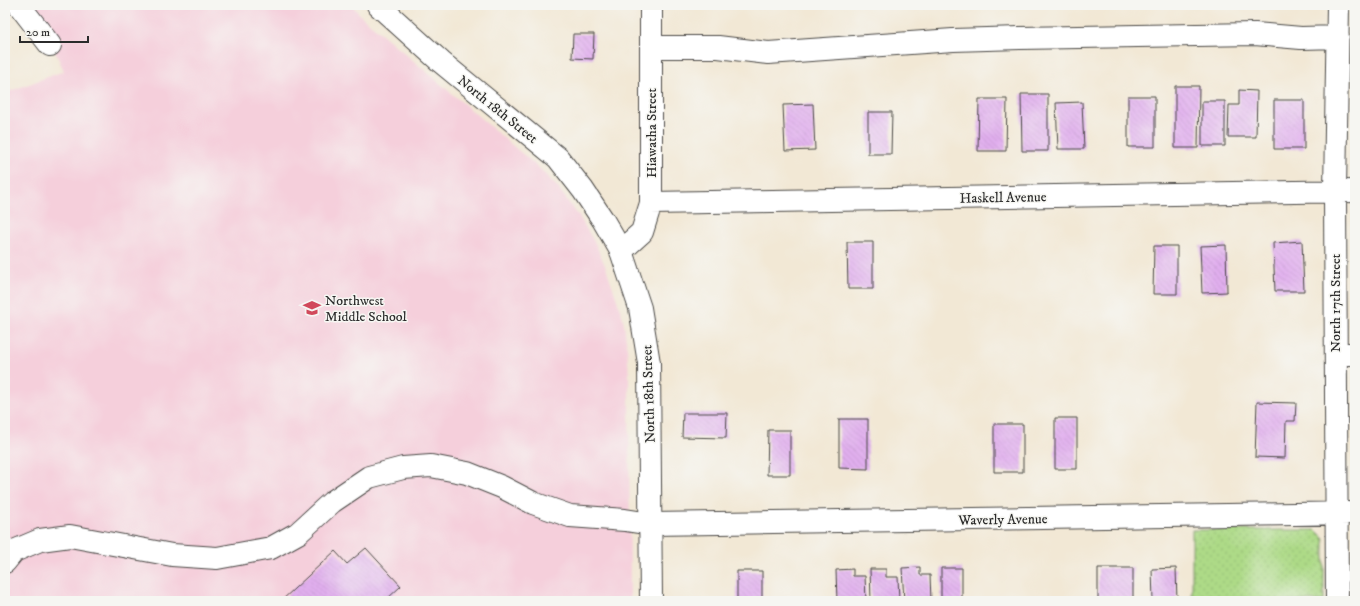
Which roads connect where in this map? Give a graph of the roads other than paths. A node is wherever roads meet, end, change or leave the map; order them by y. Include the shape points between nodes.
1 (20, 5) edge
2 (378, 5) edge
3 (651, 5) edge
4 (1338, 5) edge
5 (1338, 37) junction
6 (50, 45) dead end
7 (651, 47) junction
8 (1345, 191) edge
9 (651, 203) junction
10 (621, 251) junction
11 (1345, 354) edge
12 (1346, 513) edge
13 (651, 524) junction
14 (5, 562) edge
15 (651, 601) edge
16 (1337, 601) edge

1 - 6 street
2 - 10 street, North 18th Street via 441,62 558,158 583,190
3 - 7 street, Hiawatha Street
4 - 5 street, North 17th Street
5 - 7 street via 1301,38 1256,34 1020,38 768,53 718,47
5 - 8 street, North 17th Street
7 - 9 street, Hiawatha Street
8 - 9 street, Haskell Avenue
8 - 11 street, North 17th Street
9 - 10 street, Hiawatha Street via 642,232
10 - 13 street, North 18th Street via 640,308 649,363
11 - 12 street, North 17th Street
12 - 13 street, Waverly Avenue
12 - 16 street, North 17th Street
13 - 14 street, Waverly Avenue via 570,516 533,503 467,473 431,466 403,468 369,477 332,502 298,533 271,548 218,558 172,555 70,536 40,540 14,551
13 - 15 street, North 18th Street

